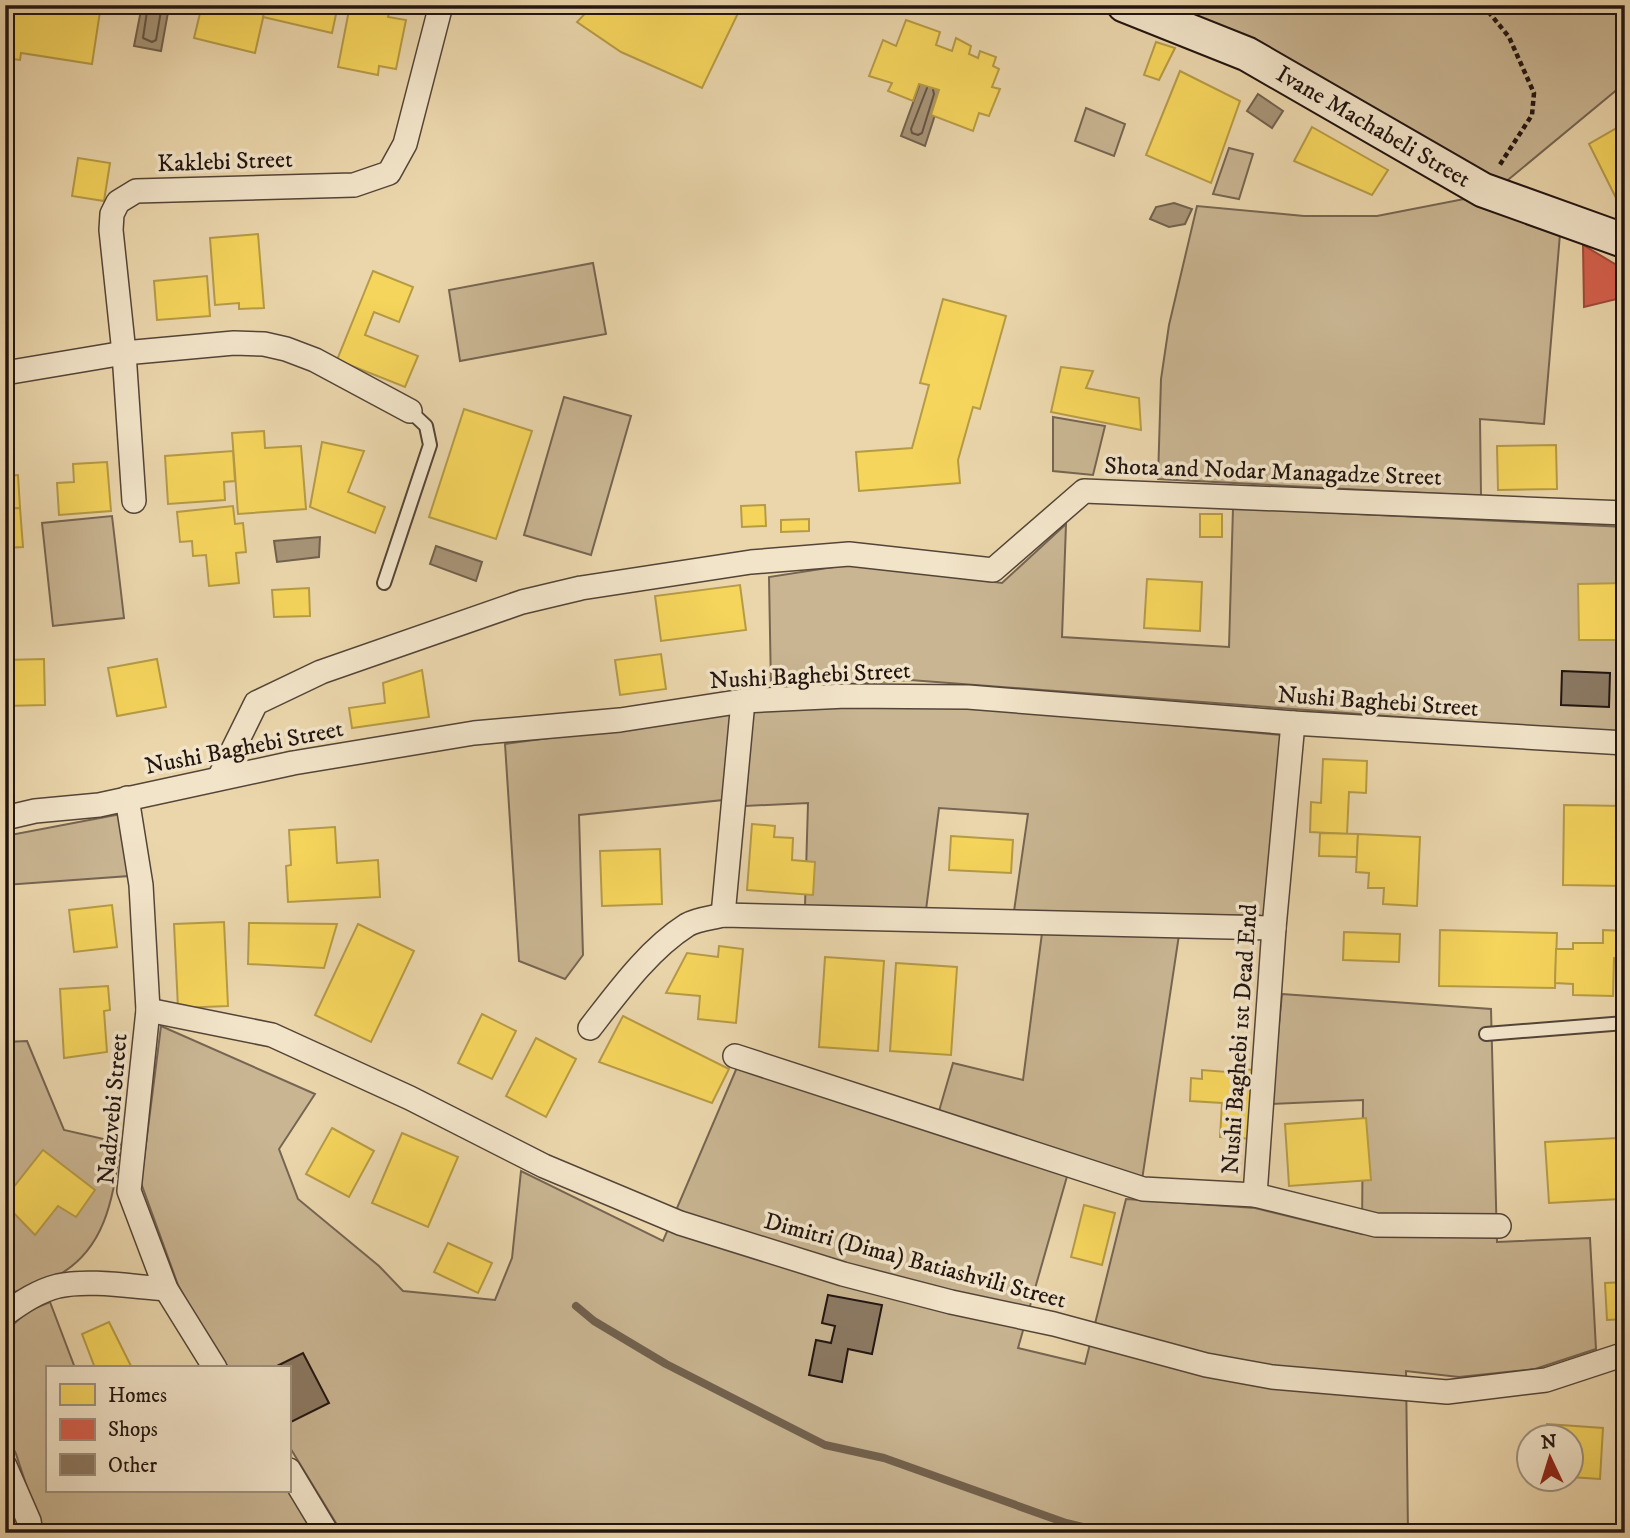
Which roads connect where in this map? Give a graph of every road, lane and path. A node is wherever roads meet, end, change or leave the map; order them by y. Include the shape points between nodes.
1 (442, 5) edge
2 (1124, 5) edge
3 (1483, 5) edge
4 (1483, 190) junction
5 (1625, 241) edge
6 (124, 353) junction
7 (5, 373) edge
8 (410, 411) joint
9 (134, 501) dead end
10 (1625, 513) edge
11 (384, 583) dead end
12 (743, 701) junction
13 (1293, 723) junction
14 (1625, 743) edge
15 (219, 778) junction
16 (127, 798) junction
17 (5, 818) edge
18 (723, 915) junction
19 (1274, 928) junction
20 (148, 1010) junction
21 (1625, 1023) edge
22 (590, 1028) dead end
23 (1486, 1034) dead end
24 (735, 1056) dead end
25 (1255, 1195) junction
26 (1499, 1226) dead end
27 (166, 1289) junction
28 (5, 1314) edge
29 (1625, 1354) edge
30 (214, 1366) edge
31 (5, 1466) edge
32 (290, 1472) edge
33 (31, 1533) edge
34 (327, 1533) edge

1 - 6 street, Kaklebi Street via 405,144 388,173 354,185 136,191 118,202 112,214 112,238
2 - 4 street, Ivane Machabeli Street via 1247,54
3 - 4 path via 1509,37 1534,93 1532,115
4 - 5 street, Ivane Machabeli Street
6 - 7 street
6 - 8 street via 264,344 316,360
6 - 9 street, Kaklebi Street
8 - 11 lane via 426,426 430,445
10 - 15 street, Shota and Nodar Managadze Street via 1084,491 992,570 849,554 751,562 581,588 522,602 321,672 256,703
12 - 13 street, Nushi Baghebi Street via 968,697
12 - 15 street, Nushi Baghebi Street via 620,720 474,733
12 - 18 street
13 - 14 street, Nushi Baghebi Street
13 - 19 street, Nushi Baghebi 1st Dead End
15 - 16 street, Nushi Baghebi Street
16 - 17 street, Nushi Baghebi Street
16 - 20 street via 141,885
18 - 19 street
18 - 22 street via 689,924 661,946
19 - 25 street, Nushi Baghebi 1st Dead End
20 - 27 street, Nadzvebi Street via 129,1191
20 - 29 street, Dimitri (Dima) Batiashvili Street via 272,1035 544,1166 680,1223 843,1274 1206,1366 1272,1377 1447,1392 1546,1380
21 - 23 lane
24 - 25 street, Nushi Baghebi 1st Dead End via 1143,1189
25 - 26 street via 1376,1225
27 - 28 street via 59,1286 31,1296
27 - 30 street, Nadzvebi Street
31 - 33 street
32 - 34 street

